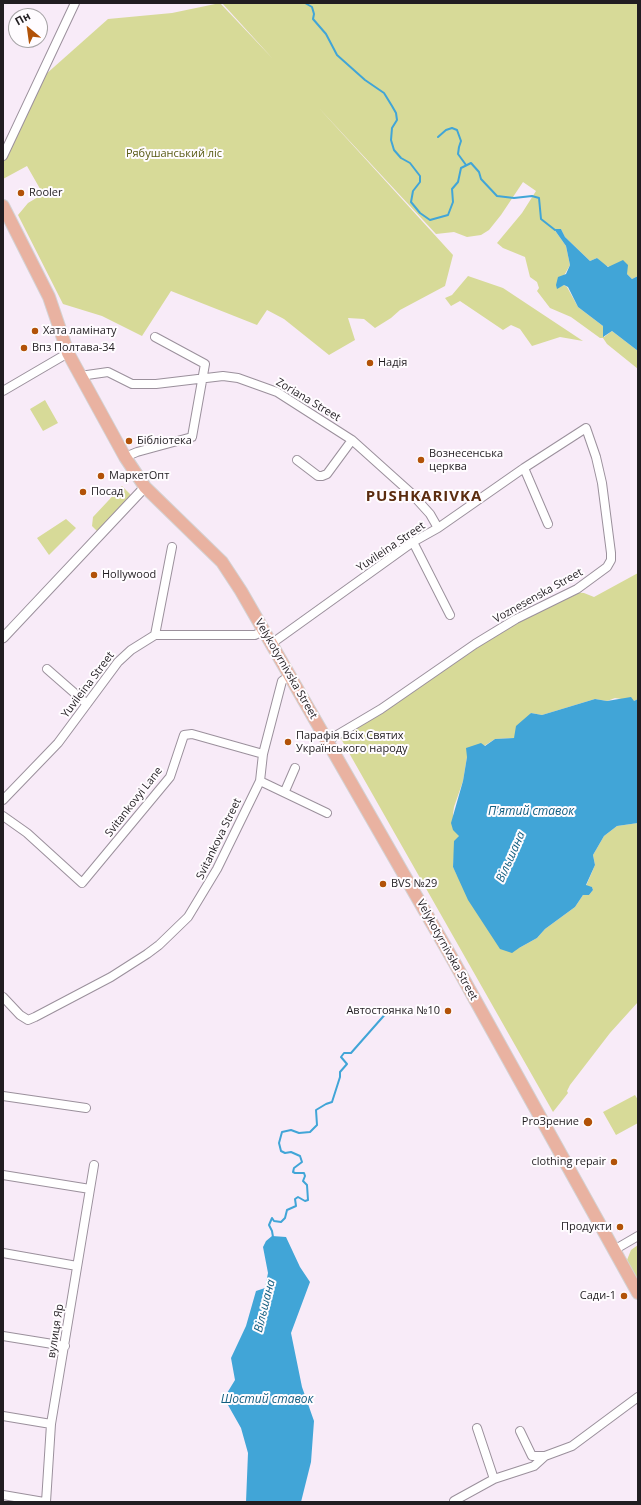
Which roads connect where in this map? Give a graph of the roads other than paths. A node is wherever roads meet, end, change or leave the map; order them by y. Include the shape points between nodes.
1 (75, 3) edge
2 (3, 156) edge
3 (3, 206) edge
4 (155, 337) dead end
5 (68, 353) junction
6 (80, 376) junction
7 (203, 379) junction
8 (3, 390) edge
9 (352, 440) junction
10 (125, 457) junction
11 (297, 460) dead end
12 (524, 468) junction
13 (145, 487) junction
14 (548, 524) dead end
15 (438, 528) junction
16 (413, 542) junction
17 (172, 547) dead end
18 (450, 615) dead end
19 (264, 631) junction
20 (155, 635) junction
21 (3, 638) edge
22 (271, 644) junction
23 (47, 669) dead end
24 (289, 676) junction
25 (87, 704) junction
26 (326, 741) junction
27 (263, 754) junction
28 (295, 768) dead end
29 (260, 780) junction
30 (285, 791) junction
31 (3, 800) edge
32 (327, 813) dead end
33 (3, 816) edge
34 (3, 997) edge
35 (3, 1096) edge
36 (86, 1108) dead end
37 (94, 1165) dead end
38 (3, 1174) edge
39 (90, 1189) junction
40 (638, 1236) edge
41 (614, 1250) junction
42 (3, 1253) edge
43 (77, 1266) junction
44 (638, 1293) edge
45 (3, 1336) edge
46 (65, 1346) junction
47 (638, 1396) edge
48 (3, 1416) edge
49 (51, 1424) junction
50 (477, 1428) dead end
51 (520, 1431) dead end
52 (545, 1456) junction
53 (494, 1479) junction
54 (3, 1495) edge
55 (45, 1502) edge
56 (454, 1502) edge

1 - 2 street
3 - 5 main road, Velykotyrnivska Street via 49,297
4 - 7 street via 205,364
5 - 6 main road, Velykotyrnivska Street
5 - 8 street
6 - 7 street, Zoriana Street via 108,372 132,384
6 - 10 main road, Velykotyrnivska Street
7 - 9 street, Zoriana Street via 223,376 238,378 277,392
7 - 10 street via 192,436
9 - 11 street via 322,476 318,476
9 - 15 street, Zoriana Street via 411,492
10 - 13 main road, Velykotyrnivska Street
12 - 14 street
12 - 15 street, Yuvileina Street
12 - 26 street, Voznesenska Street via 586,428 602,484 611,553 607,567 577,589 516,619 475,644 381,709
13 - 19 main road, Velykotyrnivska Street via 222,562
13 - 21 street
15 - 16 street, Yuvileina Street
16 - 18 street
16 - 22 street, Yuvileina Street
17 - 20 street
19 - 20 street via 255,635
19 - 22 main road, Velykotyrnivska Street
20 - 25 street, Yuvileina Street via 122,658
22 - 24 main road, Velykotyrnivska Street
23 - 25 street
24 - 26 main road, Velykotyrnivska Street
24 - 27 street, Svitankova Street via 282,681
25 - 31 street, Yuvileina Street via 58,743
26 - 41 main road, Velykotyrnivska Street via 438,933
27 - 29 street, Svitankova Street
27 - 33 street, Svitankovyi Lane via 192,734 184,735 170,777 82,883 27,833
28 - 30 street
29 - 30 street
29 - 34 street, Svitankova Street via 217,869 188,917 159,945 111,977 28,1020 20,1016
30 - 32 street
35 - 36 street
37 - 39 street, вулиця Яр
38 - 39 street
39 - 43 street, вулиця Яр
40 - 41 street
41 - 44 main road, Velykotyrnivska Street
42 - 43 street
43 - 46 street, вулиця Яр
45 - 46 street
46 - 49 street, вулиця Яр
47 - 52 street via 572,1446
48 - 49 street
49 - 55 street, вулиця Яр
50 - 53 street
51 - 52 street via 532,1456
52 - 53 street via 534,1466
53 - 56 street
54 - 55 street

